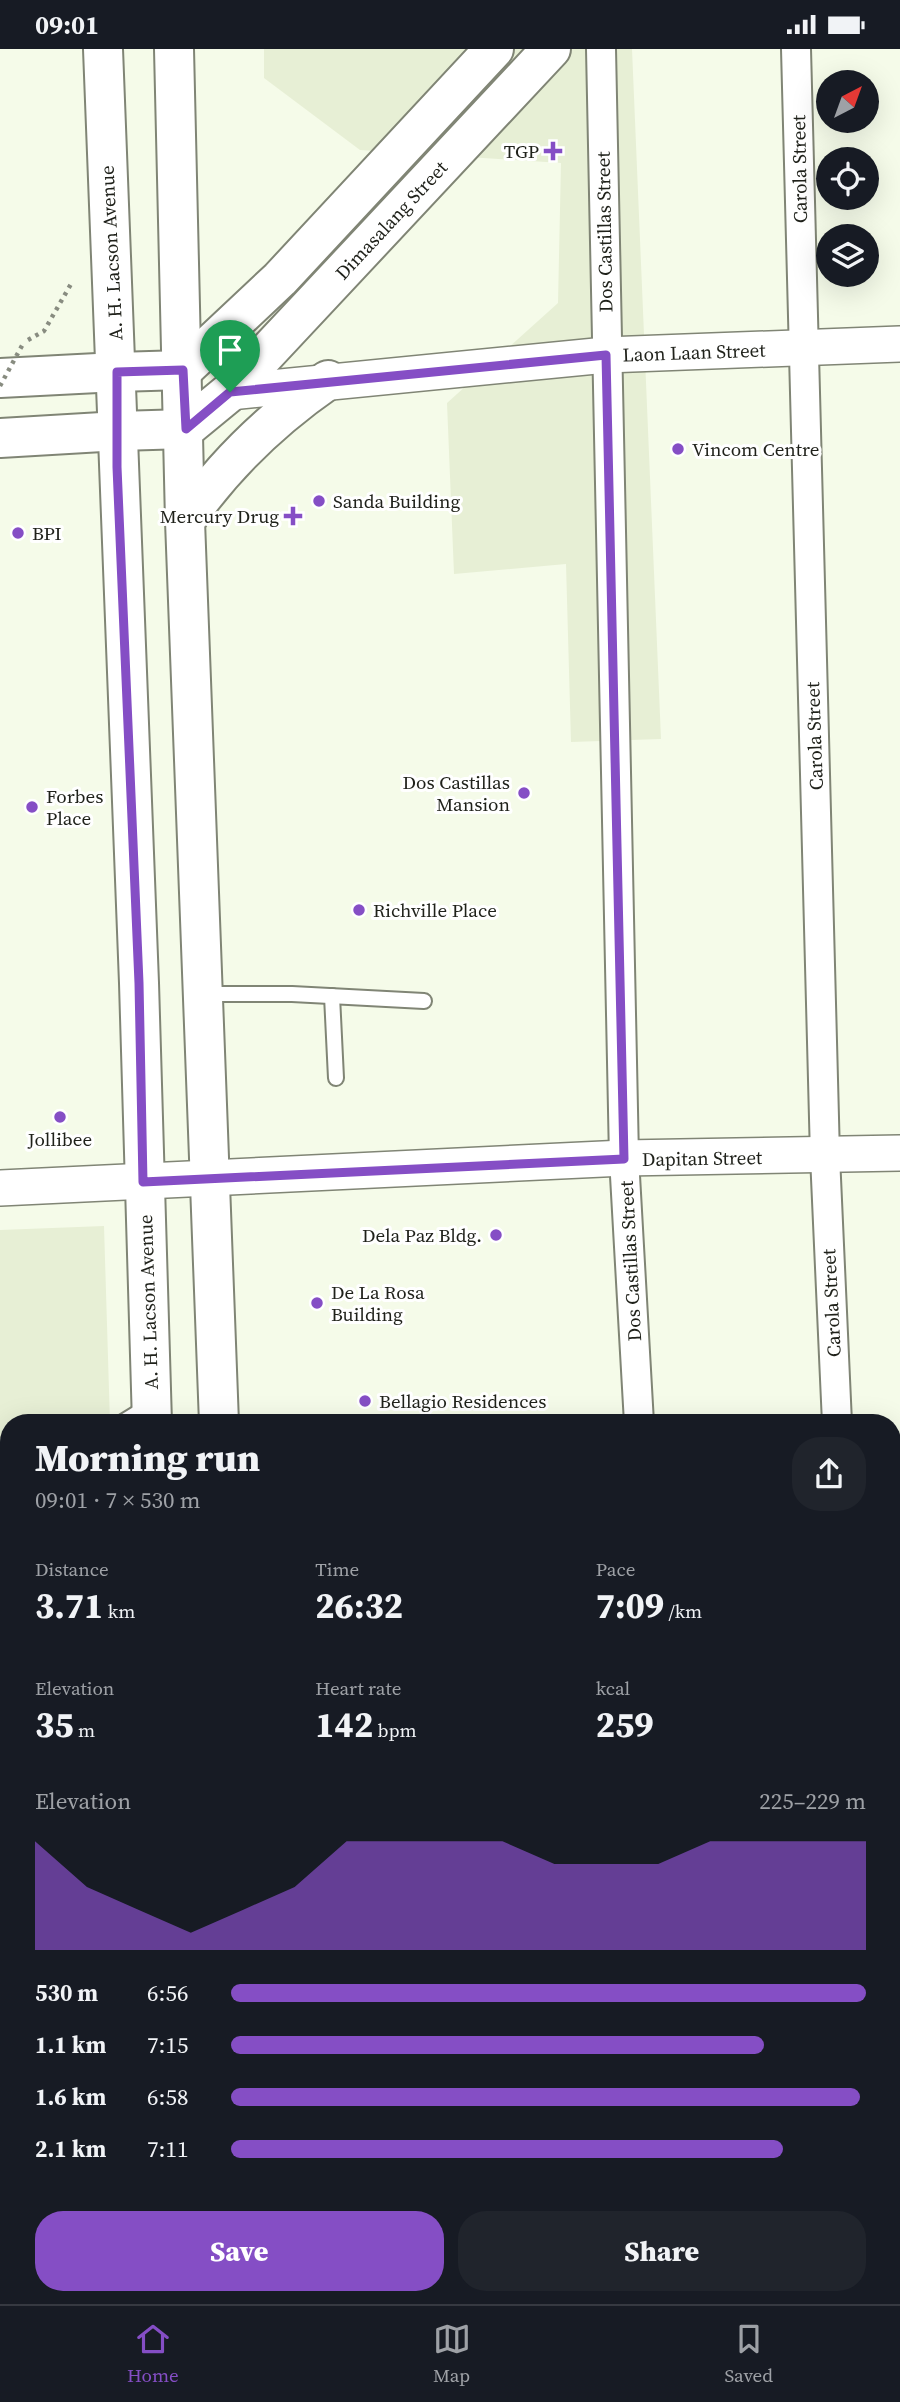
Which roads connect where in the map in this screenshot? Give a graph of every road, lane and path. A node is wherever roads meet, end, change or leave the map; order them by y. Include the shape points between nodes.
1 (103, 49) edge
2 (174, 49) edge
3 (494, 49) edge
4 (551, 49) edge
5 (601, 49) edge
6 (796, 49) edge
7 (71, 284) dead end
8 (900, 344) edge
9 (803, 348) junction
10 (606, 355) junction
11 (183, 370) junction
12 (117, 372) junction
13 (0, 378) edge
14 (328, 380) junction
15 (0, 386) edge
16 (230, 392) junction
17 (186, 429) junction
18 (119, 431) junction
19 (0, 438) edge
20 (185, 521) junction
21 (204, 994) junction
22 (332, 996) junction
23 (424, 1001) dead end
24 (336, 1078) dead end
25 (900, 1153) edge
26 (825, 1156) junction
27 (624, 1159) junction
28 (210, 1180) junction
29 (143, 1182) junction
30 (0, 1188) edge
31 (142, 1414) edge
32 (219, 1414) edge
33 (638, 1414) edge
34 (836, 1414) edge

1 - 12 main road, A. H. Lacson Avenue
2 - 11 main road
3 - 11 main road via 280,279
4 - 16 main road, Dimasalang Street
5 - 10 street, Dos Castillas Street
6 - 9 street, Carola Street
7 - 15 path, bridge via 44,331 24,342
8 - 9 street, Laon Laan Street
9 - 10 street, Laon Laan Street
9 - 26 street, Carola Street
10 - 14 street, Laon Laan Street
10 - 27 street, Dos Castillas Street
11 - 12 main road
11 - 17 main road
12 - 13 main road
12 - 18 main road, A. H. Lacson Avenue
14 - 16 street, Laon Laan Street
14 - 20 main road via 289,406 212,482
16 - 17 main road
17 - 18 main road
17 - 20 main road
18 - 19 main road
18 - 29 main road, A. H. Lacson Avenue
20 - 21 main road
21 - 22 lane
21 - 28 main road
22 - 23 lane
22 - 24 lane
25 - 26 street, Dapitan Street
26 - 27 street, Dapitan Street
26 - 34 street, Carola Street
27 - 28 street, Dapitan Street
27 - 33 street, Dos Castillas Street
28 - 29 street, Dapitan Street
28 - 32 main road
29 - 30 street, Dapitan Street
29 - 31 main road, A. H. Lacson Avenue

